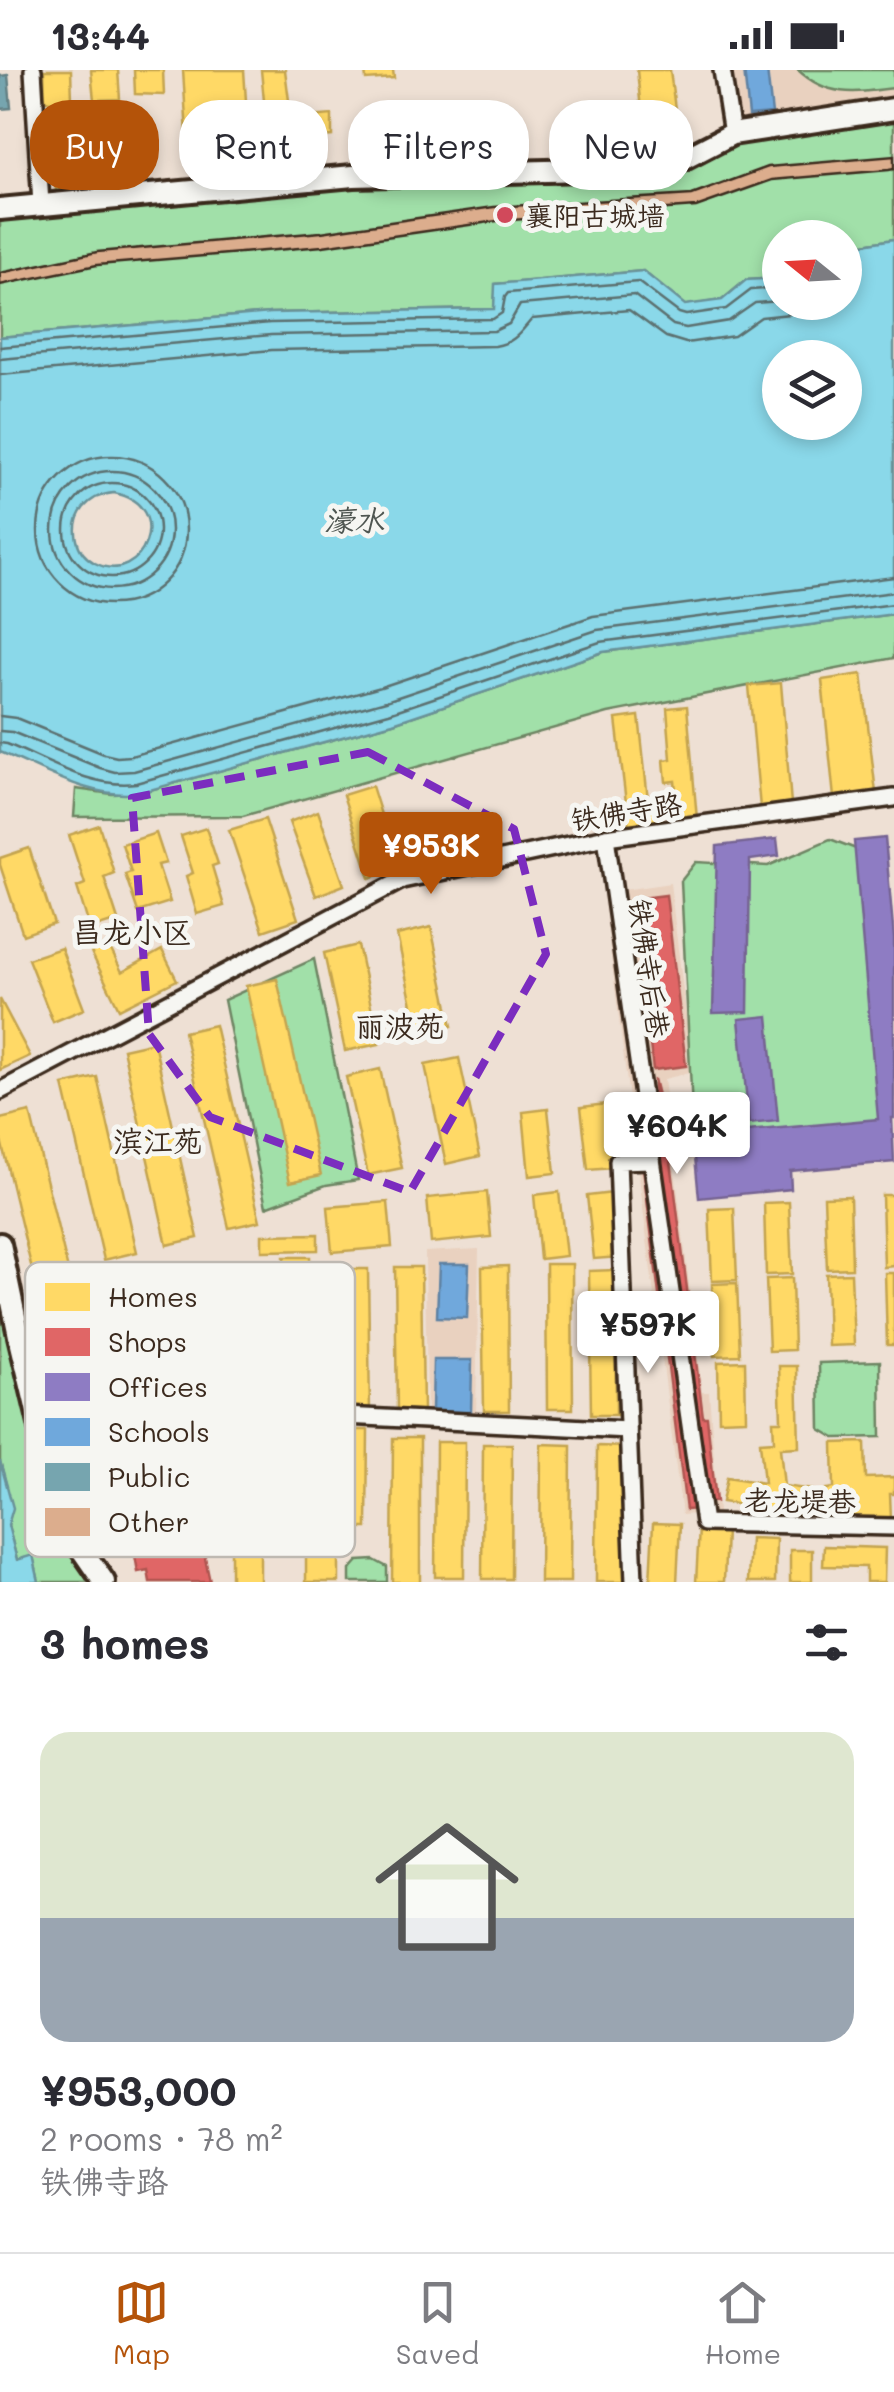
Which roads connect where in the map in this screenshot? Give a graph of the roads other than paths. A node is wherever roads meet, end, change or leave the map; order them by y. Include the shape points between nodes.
1 (33, 70) edge
2 (722, 70) edge
3 (894, 109) edge
4 (732, 134) junction
5 (41, 205) junction
6 (0, 209) edge
7 (894, 798) edge
8 (606, 837) junction
9 (0, 1091) edge
10 (652, 1160) junction
11 (0, 1244) edge
12 (25, 1361) edge
13 (355, 1416) edge
14 (628, 1430) junction
15 (704, 1523) joint
16 (894, 1527) edge
17 (87, 1557) edge
18 (104, 1582) edge
19 (634, 1582) edge

1 - 5 street
2 - 4 street
3 - 4 street
4 - 5 street via 654,174 353,176
5 - 6 street
7 - 8 street, 铁佛寺路
8 - 9 street, 铁佛寺路 via 402,880
8 - 10 street, 铁佛寺后巷
10 - 14 street via 618,1161
10 - 15 street, 铁佛寺后巷
11 - 12 street
13 - 14 street
14 - 19 street
15 - 16 street, 老龙堤巷
17 - 18 street

